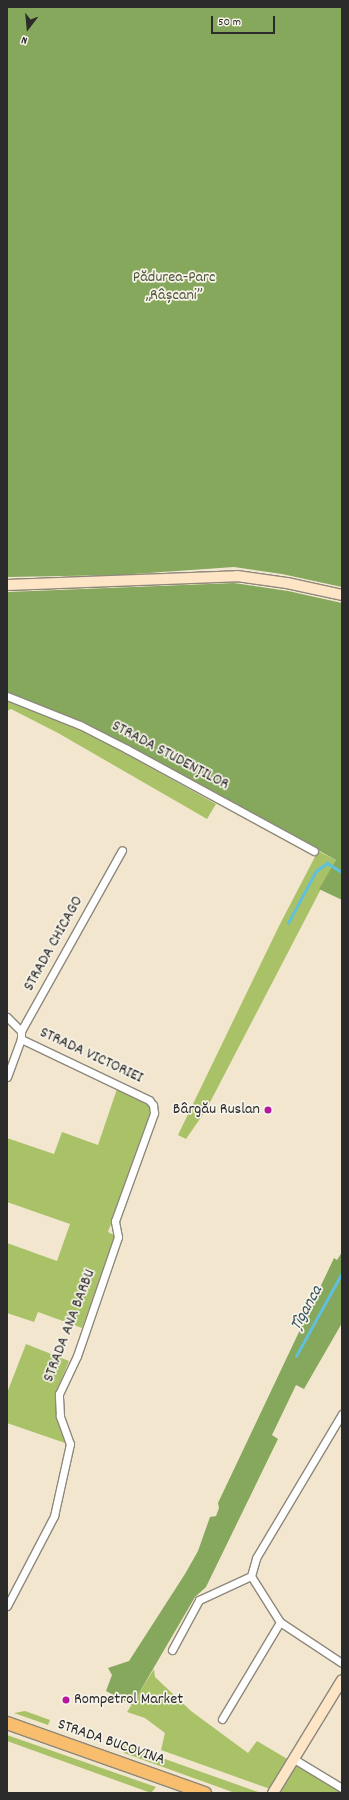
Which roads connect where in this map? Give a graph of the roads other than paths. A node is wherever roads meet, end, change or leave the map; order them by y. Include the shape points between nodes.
1 (7, 585) edge
2 (342, 595) edge
3 (7, 696) edge
4 (122, 850) dead end
5 (314, 851) dead end
6 (7, 1017) edge
7 (21, 1035) junction
8 (7, 1077) edge
9 (149, 1100) joint
10 (342, 1414) edge
11 (251, 1576) junction
12 (7, 1606) edge
13 (280, 1622) junction
14 (172, 1650) dead end
15 (342, 1663) edge
16 (342, 1680) edge
17 (222, 1719) dead end
18 (7, 1723) edge
19 (294, 1759) junction
20 (342, 1788) edge
21 (205, 1793) edge
22 (273, 1793) edge

1 - 2 main road via 237,576 280,581
3 - 5 street, STRADA STUDENȚILOR via 80,725
4 - 7 street, STRADA CHICAGO
6 - 7 street, STRADA VICTORIEI
7 - 8 street, STRADA CHICAGO
7 - 9 street, STRADA VICTORIEI
9 - 12 street, STRADA ANA BARBU via 154,1113 115,1221 118,1237 77,1356 59,1394 60,1416 70,1444 54,1516
10 - 11 street via 256,1558
11 - 13 street
11 - 14 street via 200,1600
13 - 15 street
13 - 17 street
16 - 19 main road
18 - 21 main road, STRADA BUCOVINA
19 - 20 street
19 - 22 main road

